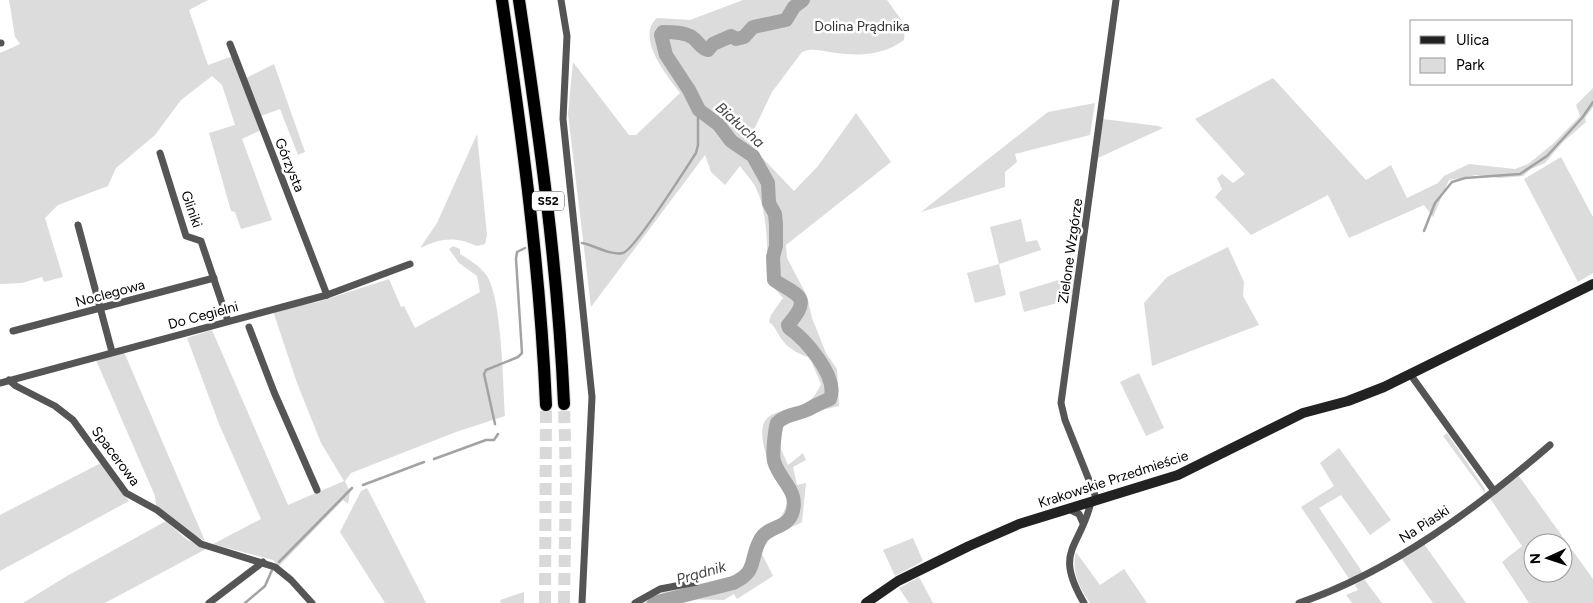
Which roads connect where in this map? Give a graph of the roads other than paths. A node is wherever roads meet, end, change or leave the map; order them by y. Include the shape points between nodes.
1 (502, 0) edge
2 (519, 0) edge
3 (561, 0) edge
4 (1116, 0) edge
5 (230, 44) dead end
6 (160, 153) dead end
7 (78, 225) dead end
8 (410, 264) dead end
9 (214, 278) junction
10 (1593, 284) edge
11 (327, 295) junction
12 (100, 309) junction
13 (228, 321) junction
14 (249, 327) dead end
15 (13, 331) dead end
16 (112, 352) junction
17 (1410, 374) junction
18 (9, 380) junction
19 (0, 383) edge
20 (564, 404) tunnel mouth
21 (546, 405) tunnel mouth
22 (1550, 445) dead end
23 (317, 490) dead end
24 (1494, 491) junction
25 (1094, 501) junction
26 (1069, 508) junction
27 (1083, 523) junction
28 (263, 562) junction
29 (697, 582) dead end
30 (209, 603) edge
31 (312, 603) edge
32 (582, 603) edge
33 (634, 603) edge
34 (866, 603) edge
35 (1084, 603) edge
36 (1300, 603) edge

1 - 21 highway, S52 via 531,202
2 - 20 highway, S52 via 550,216
3 - 32 street via 566,36 564,127 592,397
4 - 25 street, Zielone Wzgórze via 1061,403
5 - 11 street, Górzysta
6 - 9 street, Gliniki via 186,236 201,241
7 - 12 street
8 - 11 street, Do Cegielni
9 - 12 street, Noclegowa
9 - 13 street, Gliniki
10 - 17 main road, Krakowskie Przedmieście
11 - 13 street, Do Cegielni
12 - 15 street, Noclegowa
12 - 16 street
13 - 16 street, Do Cegielni
14 - 23 street
16 - 18 street, Do Cegielni
17 - 24 street
17 - 25 main road, Krakowskie Przedmieście via 1366,395 1303,413 1178,475
18 - 19 street, Do Cegielni
18 - 28 street, Spacerowa via 73,420 126,493 157,510 201,544
22 - 24 street, Na Piaski
24 - 36 street, Na Piaski via 1378,568
25 - 26 main road, Krakowskie Przedmieście
25 - 27 street
26 - 27 street via 1079,514
26 - 34 main road, Krakowskie Przedmieście via 1019,524 929,564
27 - 35 street via 1069,565 1072,582
28 - 30 street
28 - 31 street, Spacerowa via 291,580
29 - 33 street via 660,589

